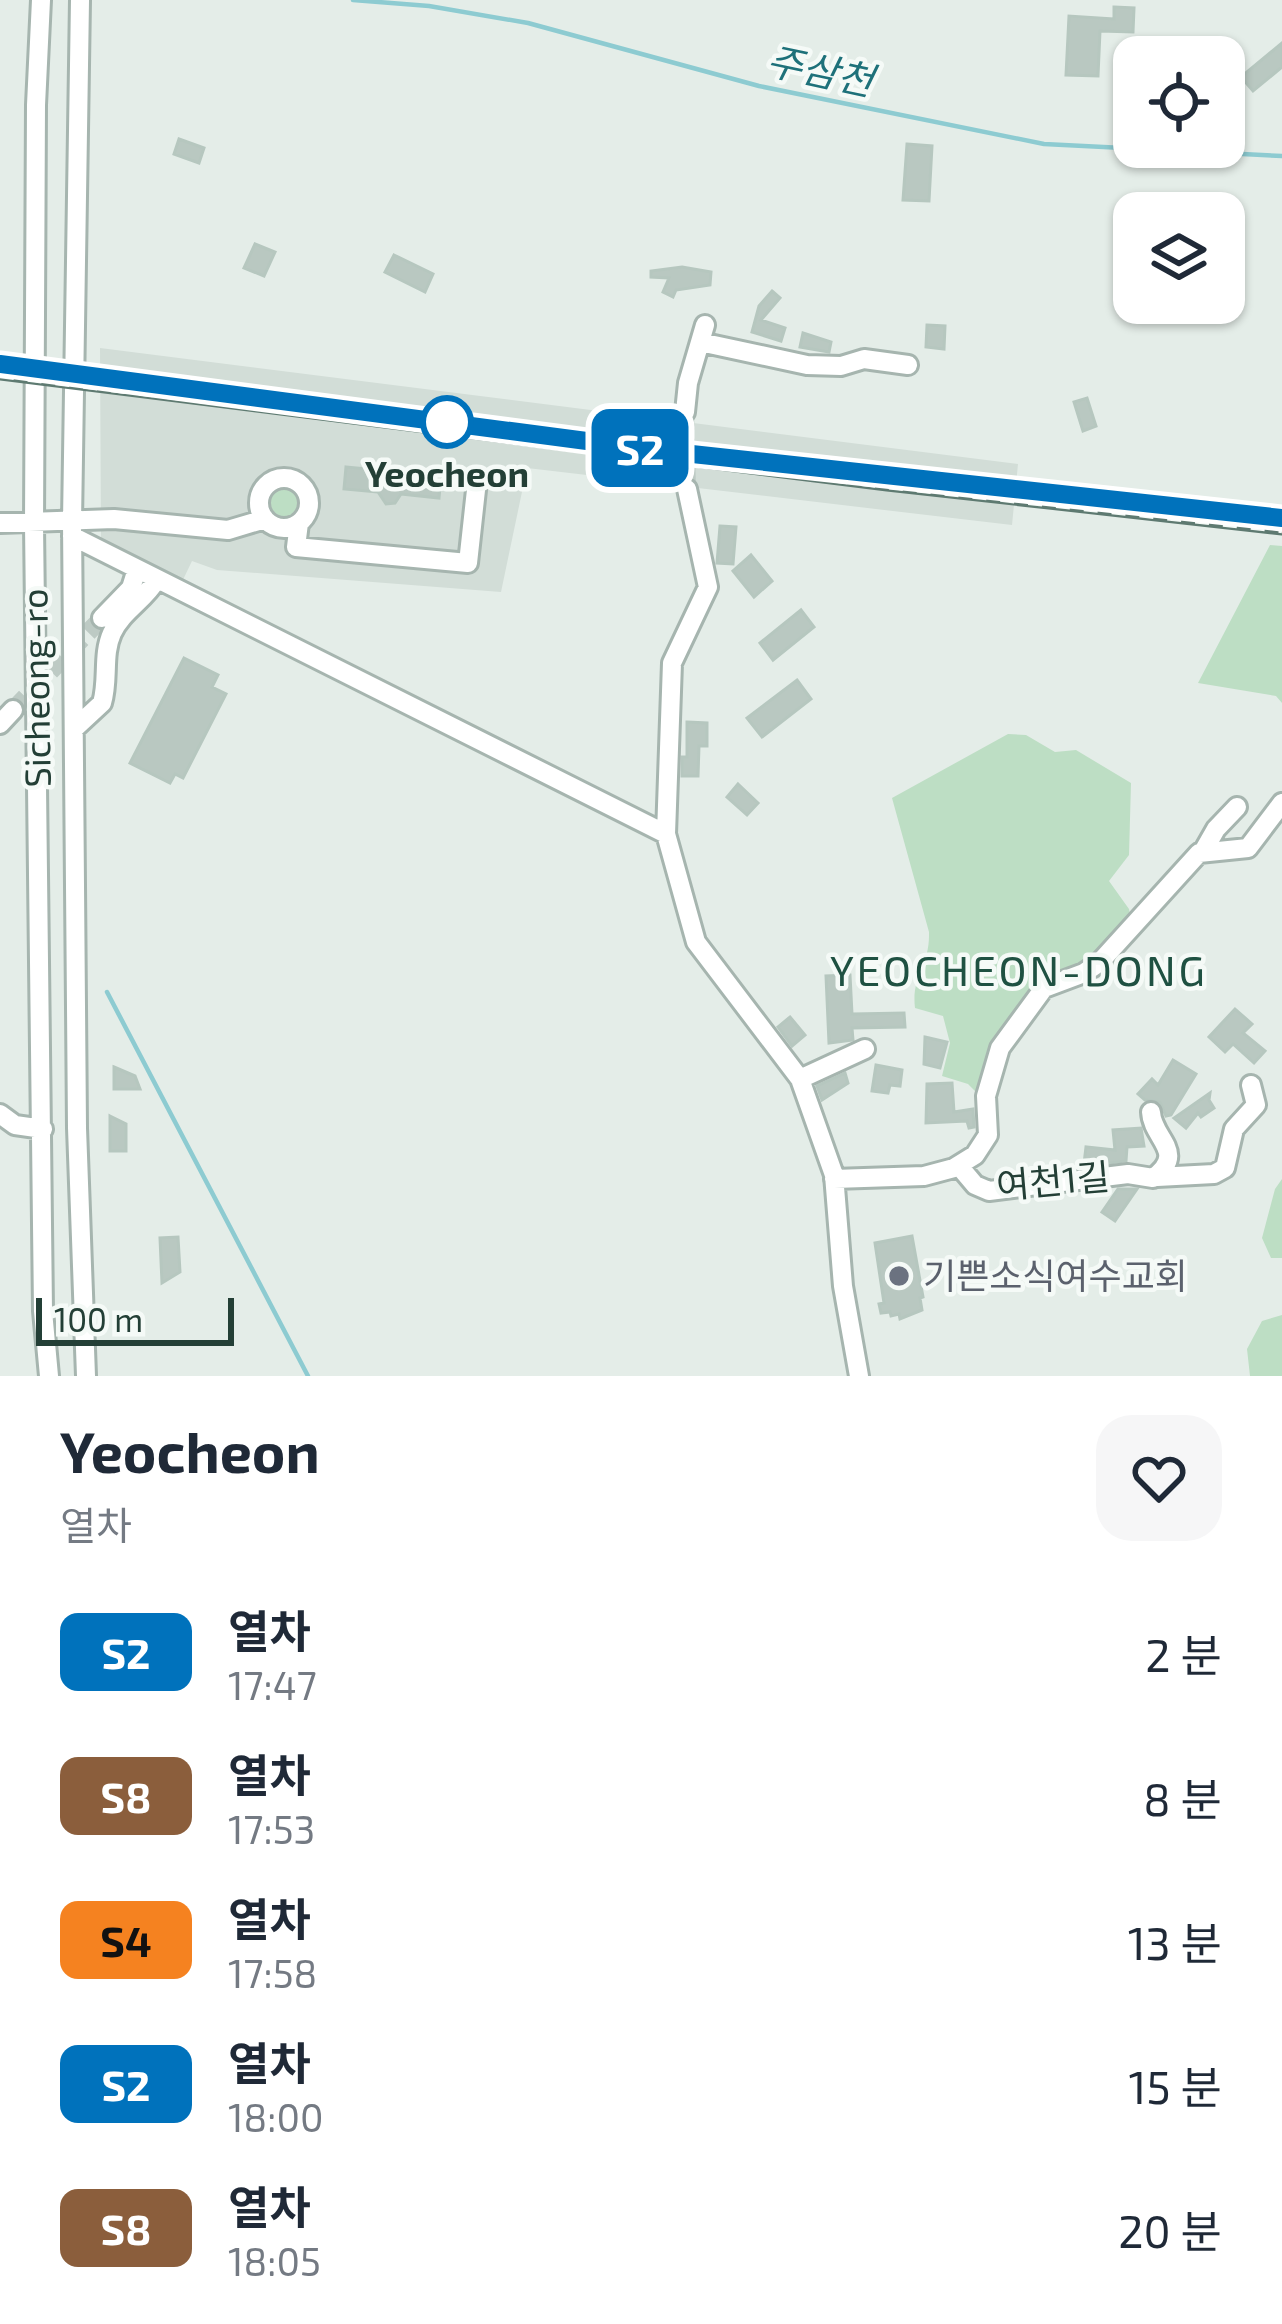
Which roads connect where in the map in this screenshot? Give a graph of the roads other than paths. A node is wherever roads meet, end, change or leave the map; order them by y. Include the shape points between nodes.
1 (40, 0) edge
2 (80, 0) edge
3 (908, 365) dead end
4 (685, 412) tunnel mouth
5 (687, 489) tunnel mouth
6 (476, 490) dead end
7 (265, 519) junction
8 (0, 523) edge
9 (299, 523) junction
10 (34, 524) junction
11 (72, 529) junction
12 (137, 569) junction
13 (157, 579) junction
14 (102, 618) tunnel mouth
15 (74, 729) junction
16 (1282, 803) edge
17 (1237, 807) dead end
18 (666, 834) junction
19 (1204, 850) junction
20 (865, 1049) dead end
21 (800, 1079) junction
22 (1251, 1085) dead end
23 (1151, 1112) dead end
24 (0, 1114) edge
25 (43, 1129) junction
26 (959, 1166) junction
27 (1157, 1177) junction
28 (834, 1179) junction
29 (49, 1376) edge
30 (86, 1376) edge
31 (859, 1376) edge

1 - 10 street, Sicheong-ro
2 - 11 street, Sicheong-ro
3 - 4 street via 864,358 807,365 703,333
5 - 18 street via 709,582 672,663
6 - 9 street via 468,563 296,547
7 - 9 street via 283,528
7 - 9 street via 261,491 272,479 289,478 309,502
7 - 11 street via 228,530 114,519
8 - 10 street
10 - 11 street
10 - 25 street, Sicheong-ro
11 - 12 street
11 - 15 street, Sicheong-ro
12 - 13 street
12 - 14 street via 131,588
13 - 15 street via 116,625 102,703
13 - 18 street
15 - 30 street, Sicheong-ro
16 - 19 street via 1248,848
17 - 19 street
18 - 21 street via 696,942
19 - 26 street via 1100,962 1044,988 1000,1048 986,1096 988,1135
20 - 21 street
21 - 28 street
22 - 27 street, 여천1길 via 1256,1106 1234,1129 1226,1168
23 - 27 street, 여천1길 via 1168,1151
24 - 25 street
25 - 29 street, Sicheong-ro
26 - 27 street, 여천1길 via 988,1191
26 - 28 street via 913,1178
28 - 31 street

